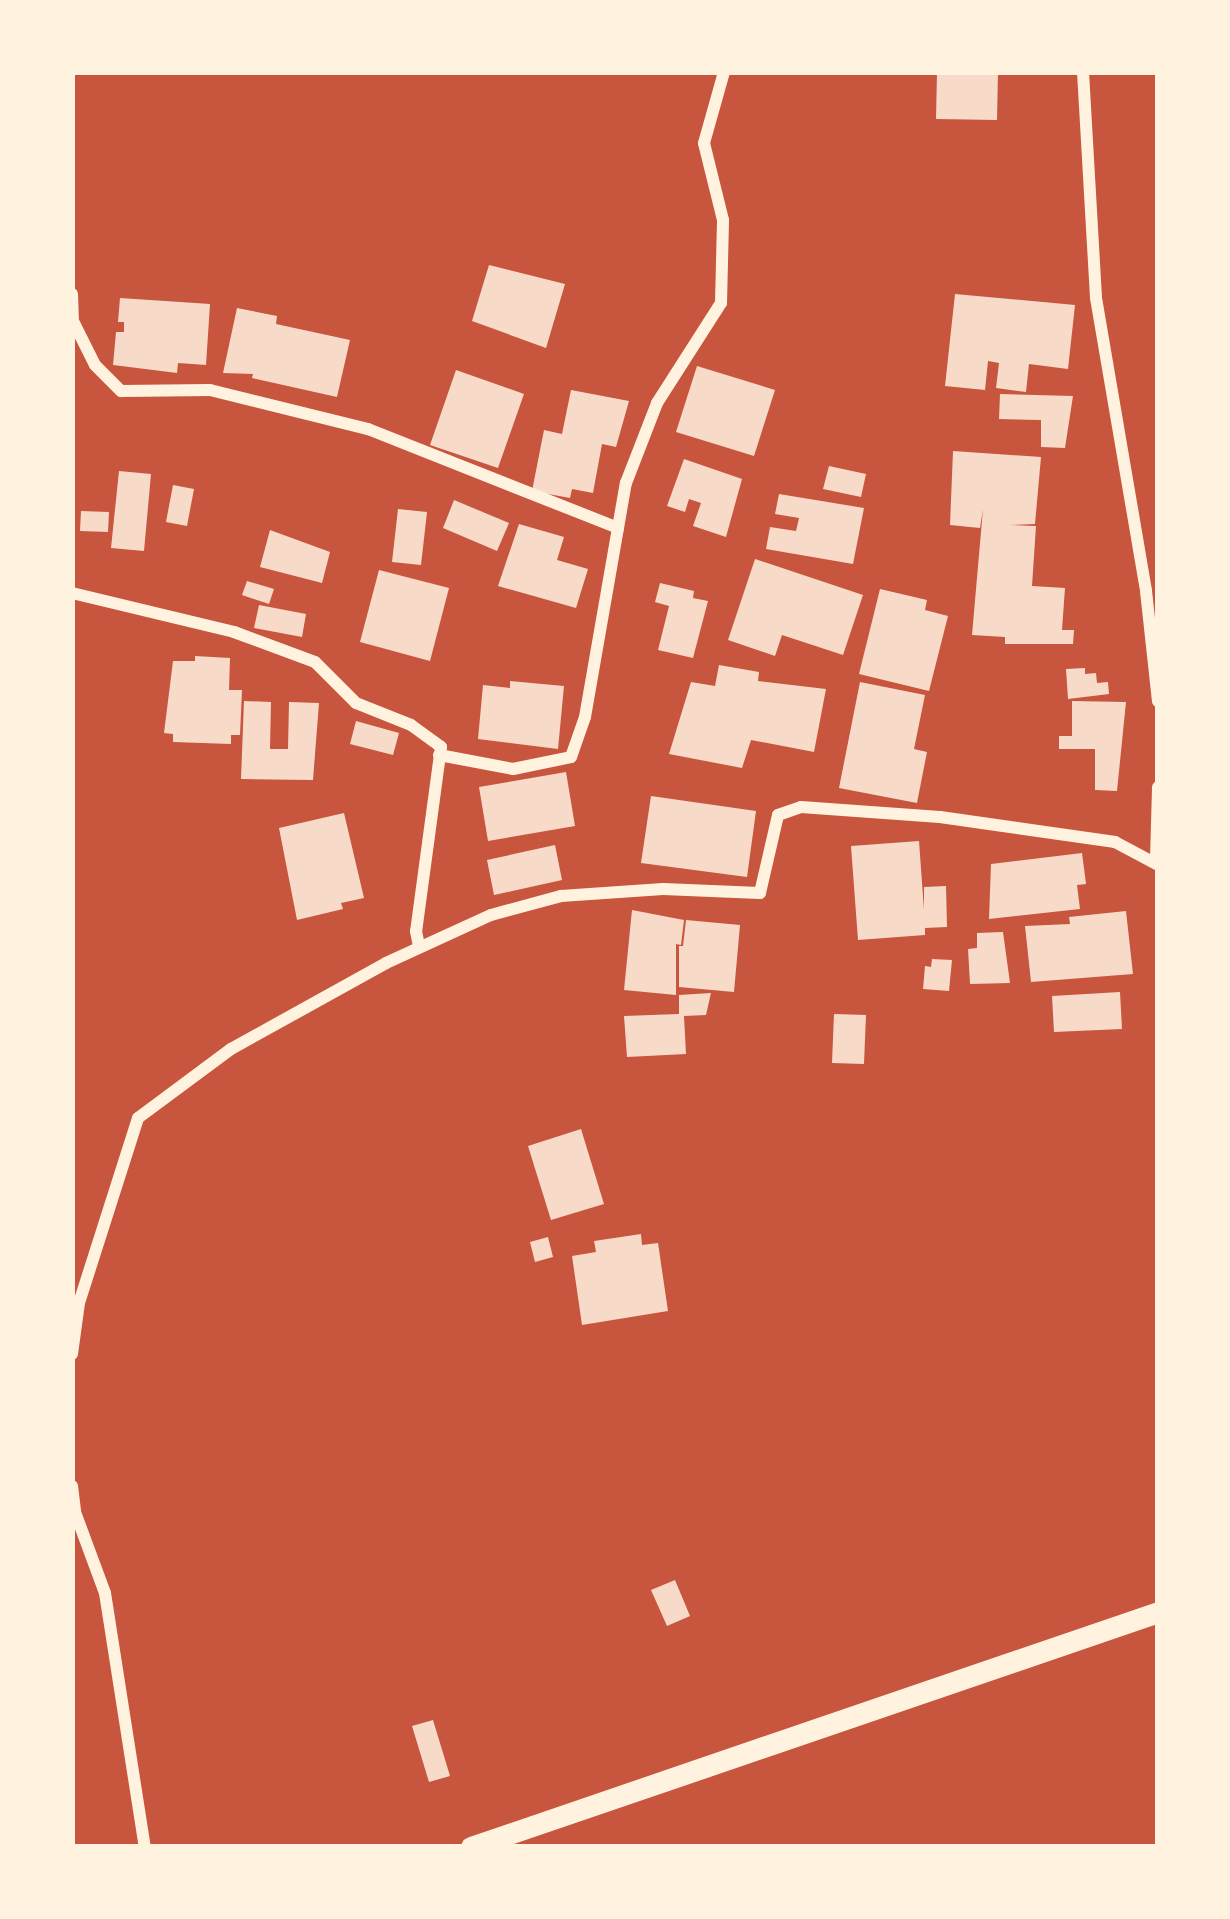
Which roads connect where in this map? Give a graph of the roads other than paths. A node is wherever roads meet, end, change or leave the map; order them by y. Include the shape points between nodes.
1 (724, 72) edge
2 (1083, 72) edge
3 (72, 294) edge
4 (619, 528) junction
5 (72, 593) edge
6 (1158, 701) edge
7 (440, 755) junction
8 (1158, 787) edge
9 (1157, 862) edge
10 (419, 947) junction
11 (72, 1354) edge
12 (72, 1486) edge
13 (1158, 1612) edge
14 (145, 1847) edge
15 (471, 1847) edge

1 - 4 street via 704,143 723,220 722,304 657,403 626,483
2 - 6 street via 1096,298
3 - 4 street via 73,321 94,365 122,391 210,390 347,423
4 - 7 street via 586,717 571,757 513,769
5 - 7 street via 233,632 315,662 356,703 411,725 441,747
7 - 10 street
8 - 9 street
9 - 10 street via 1115,842 801,807 778,815 760,892 561,896
10 - 11 street via 231,1049 138,1118 79,1303
12 - 14 street via 105,1593
13 - 15 street

